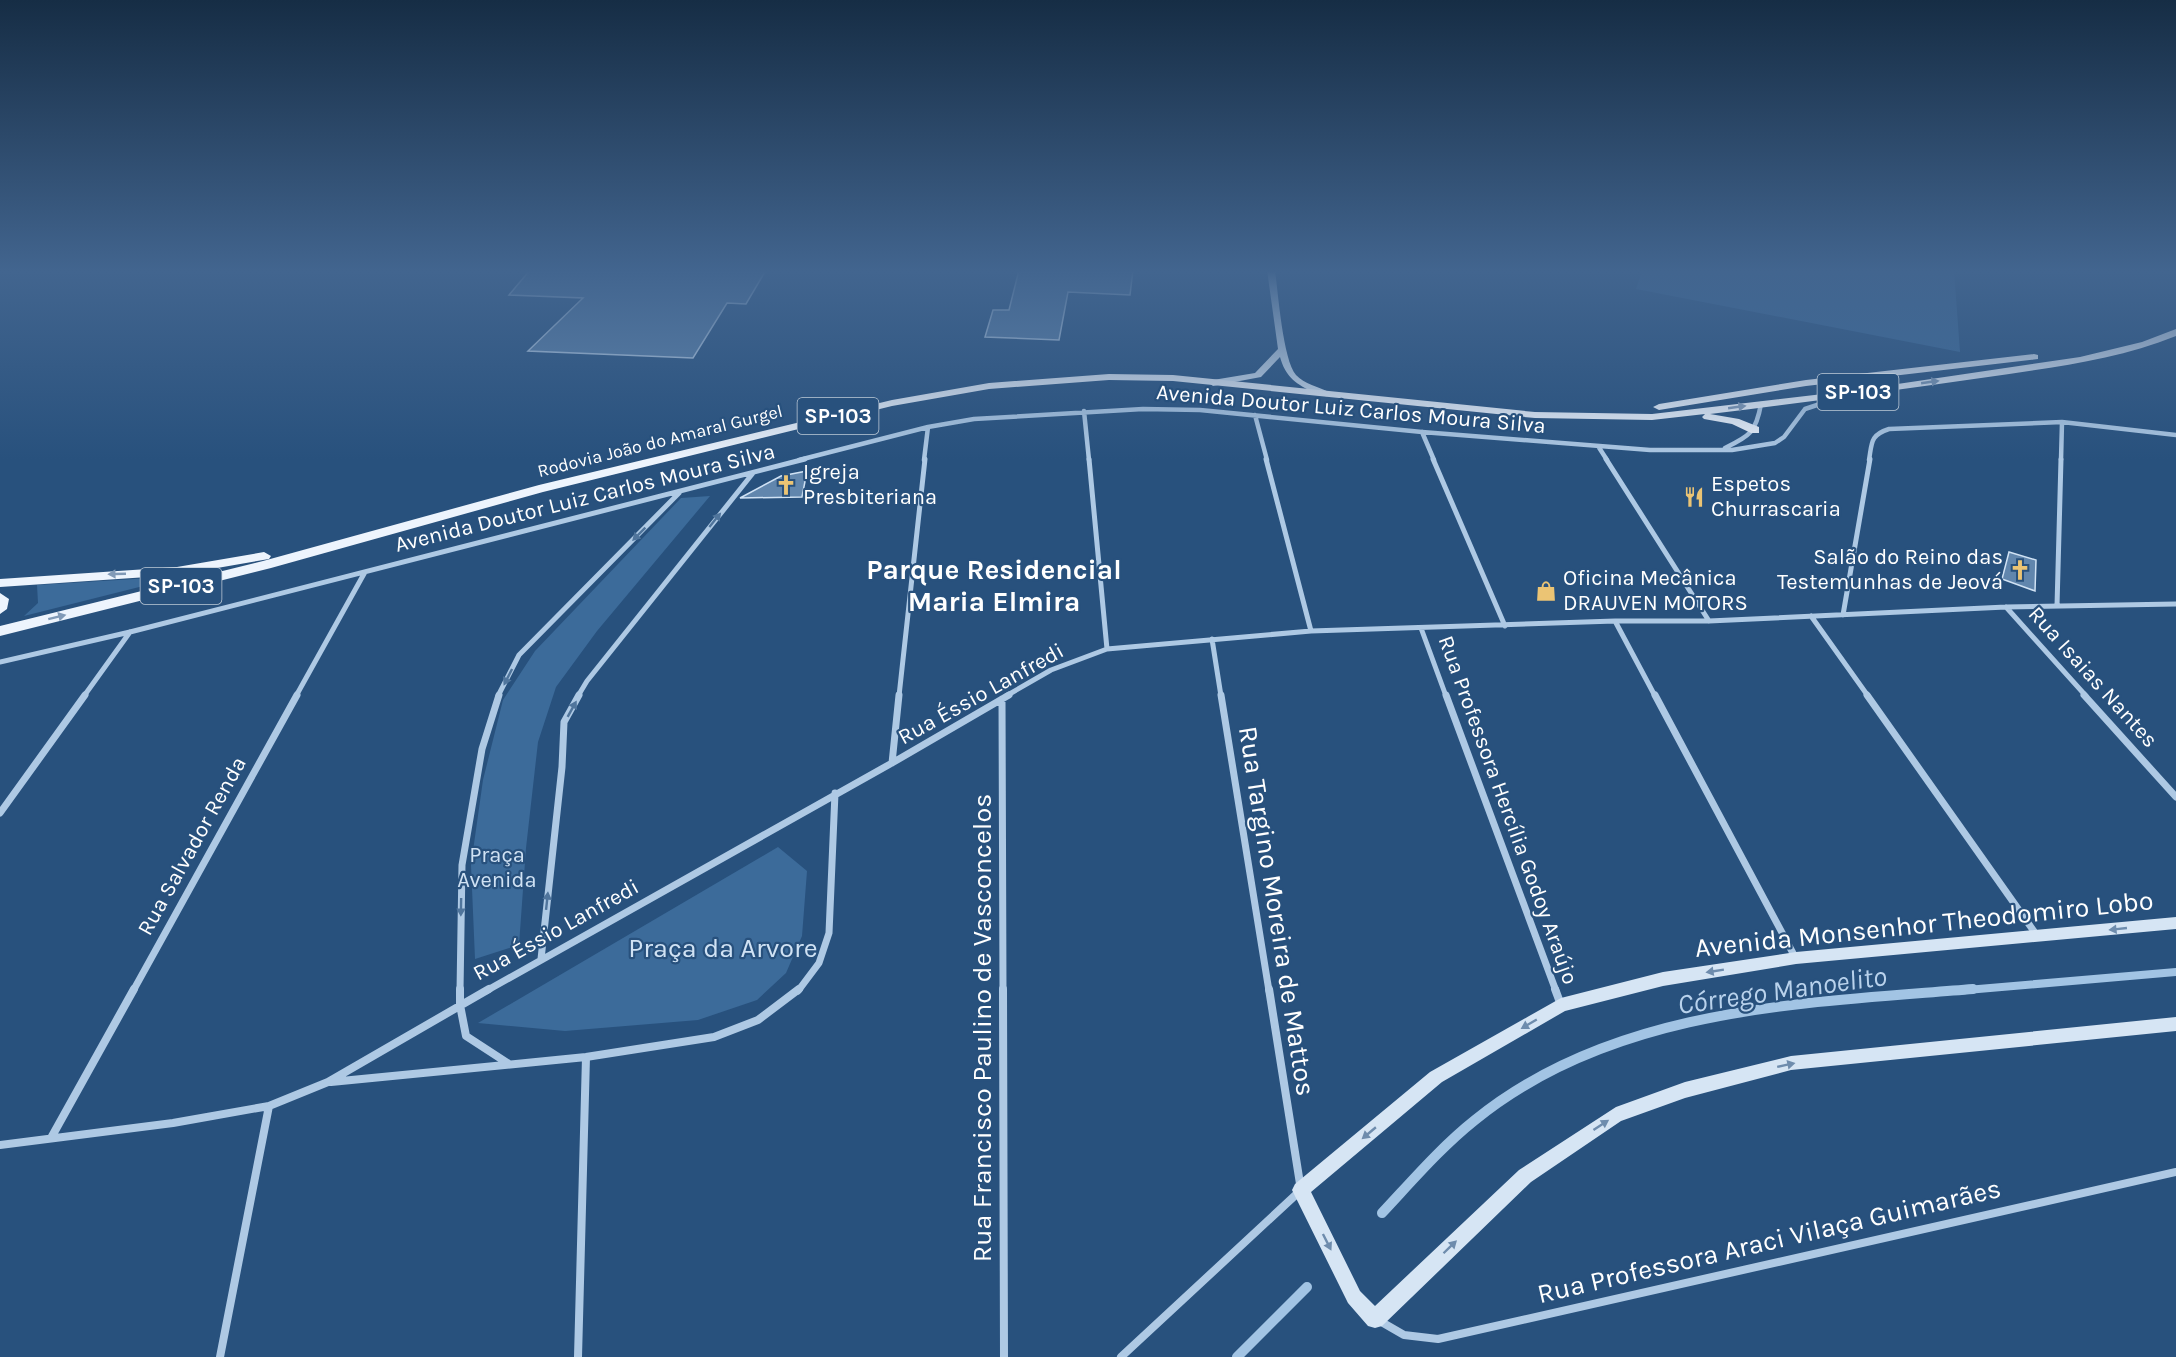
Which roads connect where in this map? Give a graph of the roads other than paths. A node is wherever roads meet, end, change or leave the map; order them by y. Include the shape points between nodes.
1 (1281, 333) edge
2 (2176, 333) edge
3 (1283, 348) junction
4 (2100, 355) junction
5 (1213, 383) junction
6 (1806, 383) junction
7 (1857, 393) junction
8 (1326, 394) junction
9 (1761, 404) junction
10 (1084, 411) junction
11 (1255, 415) junction
12 (1616, 415) junction
13 (1669, 416) junction
14 (2062, 422) junction
15 (928, 427) junction
16 (1755, 430) junction
17 (1422, 432) junction
18 (2176, 435) edge
19 (1598, 446) junction
20 (1722, 450) junction
21 (754, 472) junction
22 (680, 492) junction
23 (361, 539) junction
24 (365, 572) junction
25 (0, 583) edge
26 (0, 598) edge
27 (2176, 604) edge
28 (2057, 606) junction
29 (2006, 608) junction
30 (0, 609) edge
31 (1843, 615) junction
32 (1811, 616) junction
33 (1615, 621) junction
34 (1708, 621) junction
35 (1505, 626) junction
36 (1421, 628) junction
37 (1311, 630) junction
38 (0, 631) edge
39 (130, 632) junction
40 (1212, 639) junction
41 (1107, 650) junction
42 (0, 663) edge
43 (1002, 699) junction
44 (892, 763) junction
45 (835, 793) junction
46 (2176, 797) edge
47 (0, 813) edge
48 (2176, 923) edge
49 (2038, 937) junction
50 (1796, 958) junction
51 (541, 959) junction
52 (460, 1005) junction
53 (1562, 1005) junction
54 (2176, 1024) edge
55 (586, 1057) junction
56 (510, 1064) junction
57 (328, 1082) junction
58 (269, 1106) junction
59 (51, 1138) junction
60 (0, 1145) edge
61 (2176, 1172) edge
62 (1301, 1190) junction
63 (1375, 1319) junction
64 (220, 1357) edge
65 (578, 1357) edge
66 (1004, 1357) edge
67 (1121, 1357) edge

1 - 3 street
2 - 4 main road, Rodovia João do Amaral Gurgel / SP-103
3 - 5 street via 1257,375
3 - 8 street via 1289,372
4 - 6 main road, Rodovia João do Amaral Gurgel via 2028,357
7 -> 4 main road, Rodovia João do Amaral Gurgel / SP-103
5 - 8 main road, Rodovia João do Amaral Gurgel / SP-103
5 - 23 main road, Rodovia João do Amaral Gurgel / SP-103 via 1109,377 1050,380 892,403 539,489
6 - 9 main road via 1770,396
6 - 12 main road, Rodovia João do Amaral Gurgel
7 - 9 main road, Rodovia João do Amaral Gurgel / SP-103
7 - 20 street, Avenida Doutor Luiz Carlos Moura Silva via 1806,408 1775,443
8 - 12 main road, Rodovia João do Amaral Gurgel / SP-103 via 1535,415
13 -> 9 main road, Rodovia João do Amaral Gurgel / SP-103
9 - 16 street
10 - 11 street, Avenida Doutor Luiz Carlos Moura Silva via 1200,410
10 - 15 street, Avenida Doutor Luiz Carlos Moura Silva via 974,419
10 - 41 street
11 - 17 street, Avenida Doutor Luiz Carlos Moura Silva
11 - 37 street
12 - 13 main road, Rodovia João do Amaral Gurgel / SP-103
13 - 16 main road via 1725,419
14 - 18 street
14 - 28 street
14 - 31 street via 1879,432 1873,439
15 - 21 street, Avenida Doutor Luiz Carlos Moura Silva
15 - 44 street
16 - 20 street
17 - 19 street, Avenida Doutor Luiz Carlos Moura Silva
17 - 35 street
19 - 20 street, Avenida Doutor Luiz Carlos Moura Silva
19 - 34 street
21 - 22 street, Avenida Doutor Luiz Carlos Moura Silva
51 -> 21 street via 564,722 594,672
22 - 24 street, Avenida Doutor Luiz Carlos Moura Silva
22 -> 52 street via 519,655 495,703 482,749 462,865
23 -> 25 main road, Rodovia João do Amaral Gurgel / SP-103 via 177,571
38 -> 23 main road, Rodovia João do Amaral Gurgel / SP-103
24 - 39 street, Avenida Doutor Luiz Carlos Moura Silva
24 - 59 street, Rua Salvador Renda
26 - 30 main road
27 - 28 street, Rua Éssio Lanfredi
28 - 29 street, Rua Éssio Lanfredi
29 - 31 street, Rua Éssio Lanfredi
29 - 46 street, Rua Isaias Nantes
31 - 32 street, Rua Éssio Lanfredi
32 - 34 street, Rua Éssio Lanfredi
32 - 49 street
33 - 34 street, Rua Éssio Lanfredi
33 - 35 street, Rua Éssio Lanfredi
33 - 50 street
35 - 36 street, Rua Éssio Lanfredi
36 - 37 street, Rua Éssio Lanfredi
36 - 53 street, Rua Professora Hercília Godoy Araújo
37 - 40 street, Rua Éssio Lanfredi
39 - 42 street, Avenida Doutor Luiz Carlos Moura Silva
39 - 47 street
40 - 41 street, Rua Éssio Lanfredi
40 - 62 street, Rua Targino Moreira de Mattos
41 - 43 street, Rua Éssio Lanfredi via 1051,670
43 - 44 street, Rua Éssio Lanfredi
43 - 66 street, Rua Francisco Paulino de Vasconcelos
44 - 45 street, Rua Éssio Lanfredi
45 - 51 street, Rua Éssio Lanfredi
45 - 55 street via 829,933 819,963 795,994 758,1020 714,1037
48 -> 49 street, Avenida Monsenhor Theodomiro Lobo
49 - 50 street, Avenida Monsenhor Theodomiro Lobo
50 -> 53 street, Avenida Monsenhor Theodomiro Lobo via 1663,979
51 - 52 street, Rua Éssio Lanfredi
52 - 56 street via 466,1036
52 - 57 street, Rua Éssio Lanfredi
53 -> 62 street, Avenida Monsenhor Theodomiro Lobo via 1436,1077
63 -> 54 street via 1525,1176 1616,1116 1685,1090 1791,1063
55 - 56 street
55 - 65 street
56 - 57 street
57 - 58 street, Rua Éssio Lanfredi
58 - 59 street, Rua Éssio Lanfredi
58 - 64 street
59 - 60 street, Rua Éssio Lanfredi
61 - 63 street, Rua Professora Araci Vilaça Guimarães via 1438,1339 1404,1335
62 -> 63 street via 1354,1297
62 - 67 street

